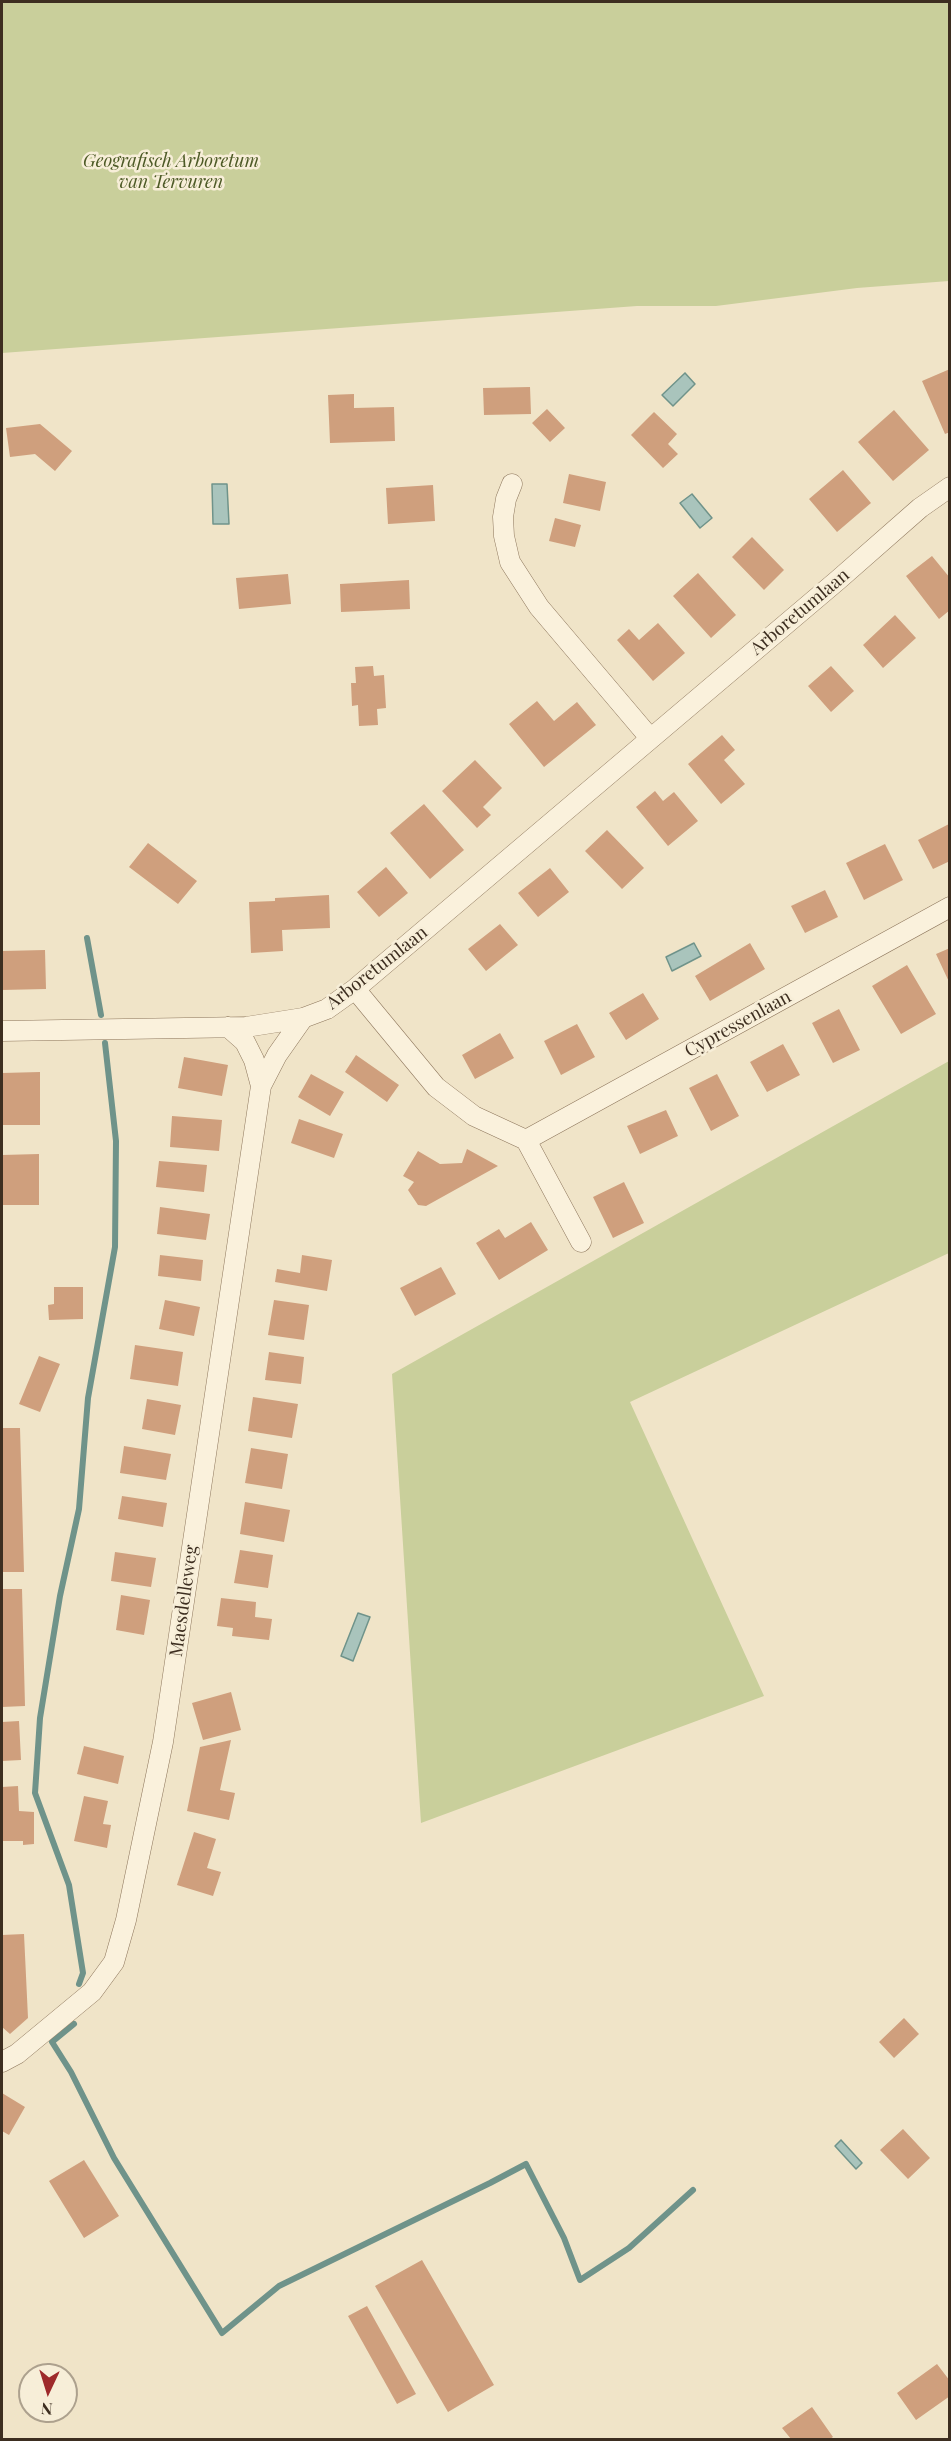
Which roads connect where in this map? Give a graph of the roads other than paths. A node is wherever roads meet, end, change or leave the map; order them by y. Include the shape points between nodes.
1 (512, 484) dead end
2 (950, 486) edge
3 (650, 738) junction
4 (950, 907) edge
5 (355, 989) junction
6 (303, 1018) junction
7 (228, 1028) junction
8 (2, 1031) edge
9 (261, 1086) junction
10 (526, 1140) junction
11 (581, 1242) dead end
12 (2, 2062) edge

1 - 3 street via 503,517 510,562 539,607
2 - 3 street, Arboretumlaan via 920,507
3 - 5 street, Arboretumlaan
4 - 10 street, Cypressenlaan
5 - 6 street, Arboretumlaan via 327,1009
5 - 10 street via 436,1087 474,1116
6 - 7 street, Arboretumlaan
6 - 9 street, Maesdelleweg
7 - 8 street, Arboretumlaan
7 - 9 street, Maesdelleweg via 245,1042
9 - 12 street, Maesdelleweg via 163,1742 126,1920 114,1962 92,1992
10 - 11 street

